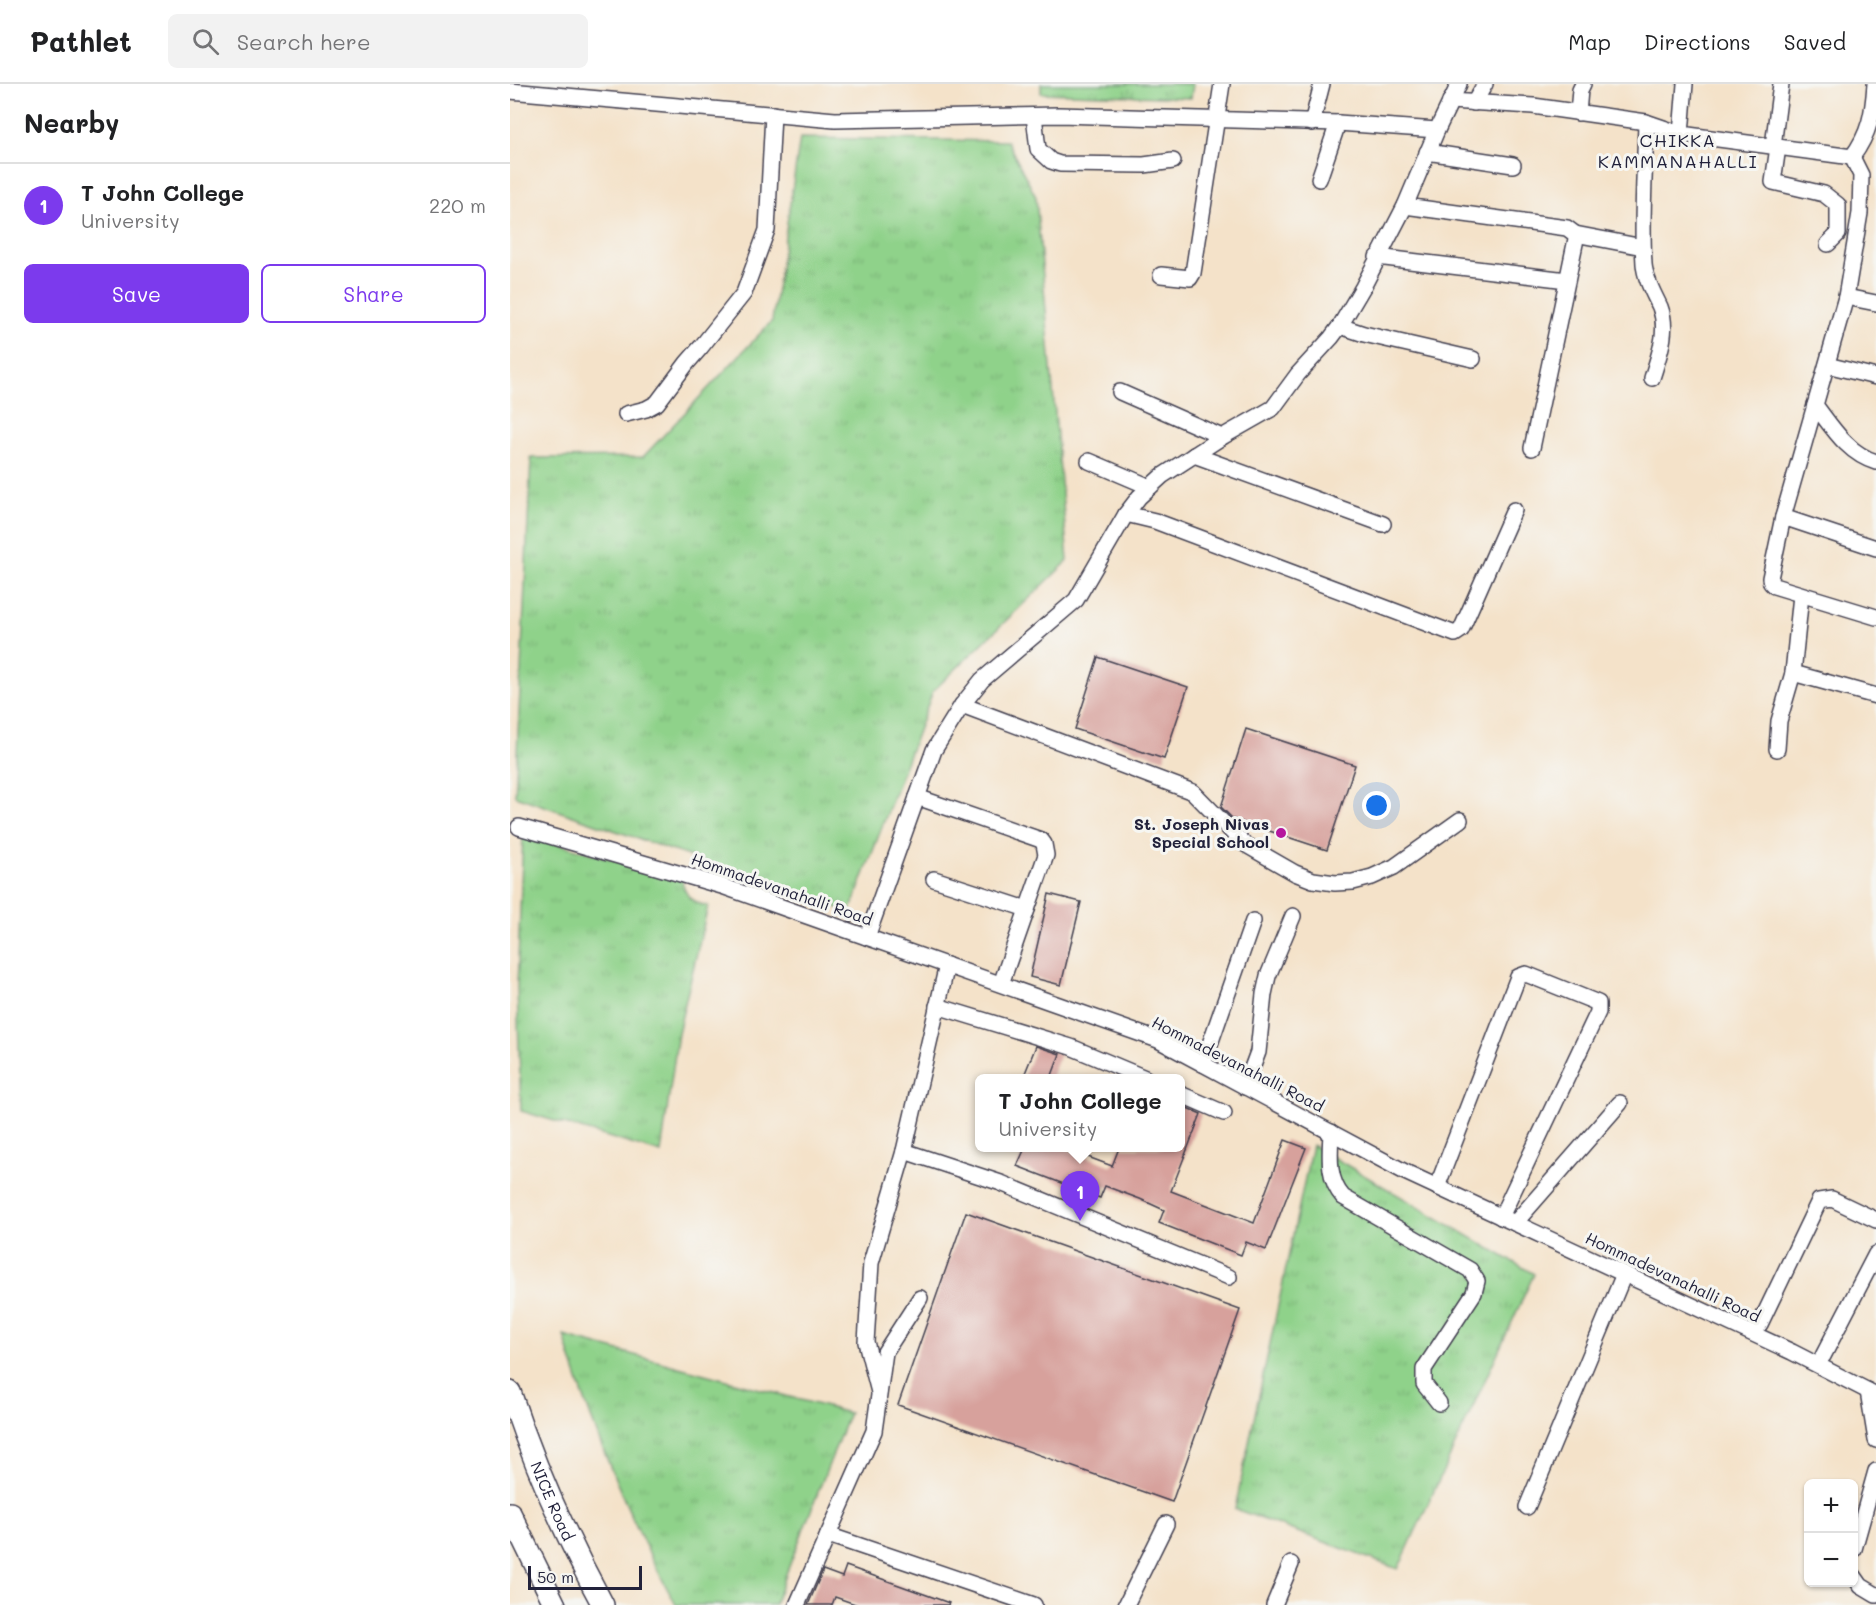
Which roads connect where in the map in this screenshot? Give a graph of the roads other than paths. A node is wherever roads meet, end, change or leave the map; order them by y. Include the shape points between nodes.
1 (1221, 84) edge
2 (1322, 84) edge
3 (1485, 84) edge
4 (1583, 84) edge
5 (1685, 84) edge
6 (1781, 84) edge
7 (1875, 84) edge
8 (533, 88) edge
9 (1454, 89) edge
10 (510, 91) edge
11 (1474, 103) junction
12 (1578, 113) junction
13 (773, 114) junction
14 (1034, 116) junction
15 (1216, 118) junction
16 (1646, 122) junction
17 (1312, 123) junction
18 (1338, 123) junction
19 (1873, 125) edge
20 (1437, 130) junction
21 (1681, 134) junction
22 (1775, 147) junction
23 (1427, 152) junction
24 (1852, 156) junction
25 (1173, 161) dead end
26 (1514, 165) dead end
27 (1319, 179) dead end
28 (1405, 206) junction
29 (1860, 213) junction
30 (1876, 216) edge
31 (1575, 234) junction
32 (1828, 244) dead end
33 (1643, 247) junction
34 (1377, 257) junction
35 (1161, 275) dead end
36 (1567, 280) junction
37 (1846, 297) junction
38 (1876, 303) edge
39 (1340, 326) junction
40 (1473, 359) dead end
41 (1827, 365) junction
42 (1876, 377) edge
43 (1652, 378) dead end
44 (1120, 392) dead end
45 (1815, 405) junction
46 (626, 414) dead end
47 (1222, 437) junction
48 (1532, 448) dead end
49 (1194, 455) junction
50 (1089, 461) dead end
51 (1876, 462) edge
52 (1150, 487) junction
53 (1514, 510) dead end
54 (1126, 514) junction
55 (1783, 517) junction
56 (1383, 524) dead end
57 (1876, 548) edge
58 (1801, 595) junction
59 (1876, 617) edge
60 (1793, 673) junction
61 (1876, 696) edge
62 (962, 705) junction
63 (1777, 749) dead end
64 (917, 797) junction
65 (1460, 820) dead end
66 (519, 827) dead end
67 (934, 879) dead end
68 (1027, 909) junction
69 (1293, 916) dead end
70 (1253, 921) dead end
71 (867, 937) junction
72 (947, 965) junction
73 (1000, 984) junction
74 (937, 1006) junction
75 (1203, 1064) junction
76 (1135, 1074) edge
77 (1245, 1087) junction
78 (1185, 1096) edge
79 (1620, 1102) dead end
80 (1224, 1113) dead end
81 (1331, 1132) junction
82 (903, 1151) junction
83 (1437, 1187) junction
84 (1508, 1220) junction
85 (1876, 1220) edge
86 (1876, 1254) edge
87 (1624, 1274) junction
88 (1229, 1277) dead end
89 (920, 1299) dead end
90 (1760, 1324) dead end
91 (1823, 1356) dead end
92 (510, 1392) edge
93 (879, 1392) junction
94 (1872, 1393) edge
95 (1439, 1403) dead end
96 (1876, 1440) edge
97 (1876, 1471) edge
98 (1527, 1507) dead end
99 (510, 1513) edge
100 (1166, 1524) dead end
101 (828, 1535) junction
102 (1858, 1535) edge
103 (1291, 1564) dead end
104 (1858, 1582) edge
105 (1876, 1595) edge
106 (555, 1605) edge
107 (603, 1605) edge
108 (797, 1605) edge
109 (1034, 1605) edge
110 (1126, 1605) edge
111 (1274, 1605) edge

1 - 15 street
2 - 17 street
3 - 11 street
4 - 12 street
5 - 21 street
6 - 22 street
7 - 19 street
8 - 10 street
8 - 13 street
9 - 11 street
9 - 20 street
11 - 12 street
12 - 16 street
13 - 14 street via 835,120
13 - 46 street via 767,230 744,292 657,403
14 - 15 street
14 - 25 street via 1038,149 1060,164 1144,165
15 - 17 street
15 - 35 street via 1193,273 1190,278
16 - 21 street
16 - 33 street
17 - 18 street
18 - 20 street
18 - 27 street
19 - 24 street
20 - 23 street
21 - 22 street
22 - 24 street
22 - 32 street via 1773,182 1824,194 1838,205 1838,234
23 - 26 street
23 - 28 street
24 - 29 street via 1861,175
28 - 31 street via 1567,228
28 - 34 street
29 - 30 street
29 - 37 street
31 - 33 street
31 - 36 street
33 - 43 street via 1645,270 1664,325
34 - 36 street
34 - 39 street
36 - 48 street
37 - 38 street
37 - 41 street
39 - 40 street
39 - 47 street via 1273,408
41 - 42 street
41 - 45 street
44 - 47 street
45 - 51 street via 1846,444
45 - 55 street
47 - 49 street
49 - 52 street
49 - 56 street
50 - 52 street
52 - 54 street
53 - 54 street via 1461,630 1455,634 1155,521
54 - 62 street via 1076,600 991,672
55 - 57 street
55 - 58 street via 1771,583
58 - 59 street
58 - 60 street
60 - 61 street
60 - 63 street via 1779,721
62 - 64 street via 934,750
62 - 65 street via 1193,792 1243,843 1313,880 1335,884 1372,877 1394,867
64 - 68 street via 1041,840 1046,855
64 - 71 street
66 - 71 street, Hommadevanahalli Road via 722,886
67 - 68 street
68 - 73 street
69 - 77 street via 1268,976 1258,1052
70 - 75 street
71 - 72 street, Hommadevanahalli Road
72 - 73 street, Hommadevanahalli Road
72 - 74 street
73 - 75 street, Hommadevanahalli Road via 1158,1040
74 - 76 street via 1071,1047
74 - 82 street
75 - 77 street, Hommadevanahalli Road
77 - 81 street, Hommadevanahalli Road
78 - 80 street
79 - 84 street
81 - 83 street, Hommadevanahalli Road
81 - 95 street via 1332,1179 1343,1197 1470,1270 1477,1281 1474,1293 1424,1369 1424,1384
82 - 88 street via 1000,1183
82 - 93 street via 871,1263 866,1342
83 - 84 street, Hommadevanahalli Road
83 - 84 street via 1518,977 1526,974 1598,1003 1598,1012
84 - 87 street, Hommadevanahalli Road
85 - 90 street via 1832,1199 1819,1201
86 - 91 street
87 - 94 street, Hommadevanahalli Road
87 - 98 street
89 - 93 street via 885,1352
92 - 107 highway, NICE Road via 550,1498
93 - 101 street via 874,1431
94 - 96 street
97 - 102 street
99 - 106 highway
100 - 110 street
101 - 108 street
101 - 109 street
103 - 111 street
104 - 105 street

